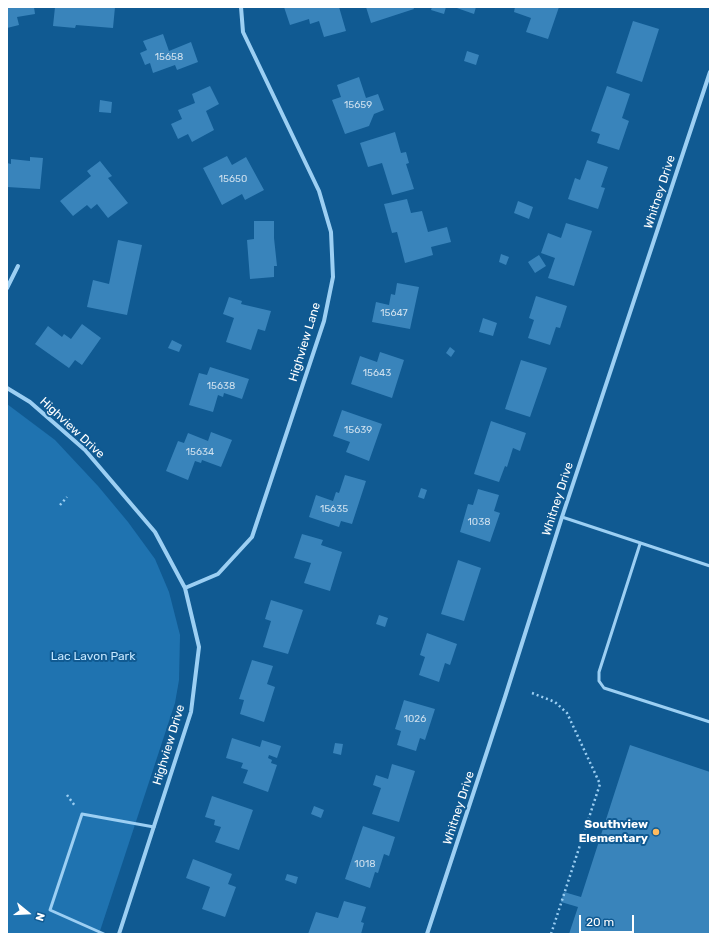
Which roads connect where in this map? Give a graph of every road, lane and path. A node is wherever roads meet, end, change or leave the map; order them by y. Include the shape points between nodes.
1 (241, 7) edge
2 (710, 72) edge
3 (18, 266) dead end
4 (7, 288) edge
5 (7, 388) edge
6 (67, 497) dead end
7 (60, 505) dead end
8 (562, 517) junction
9 (640, 544) junction
10 (710, 566) edge
11 (185, 588) junction
12 (532, 692) dead end
13 (710, 722) edge
14 (154, 827) junction
15 (104, 934) edge
16 (119, 934) edge
17 (427, 934) edge
18 (551, 934) edge

1 - 11 street, Highview Lane via 243,32 320,192 331,232 332,276 324,320 252,537 218,574
2 - 8 street, Whitney Drive
3 - 4 street
5 - 11 street, Highview Drive via 30,402 85,450 155,532
6 - 7 path
8 - 9 lane
8 - 17 street, Whitney Drive
9 - 10 lane
9 - 13 lane via 599,672 599,681 604,688
11 - 14 street, Highview Drive via 199,648 191,712
12 - 18 path via 555,702 567,713 600,784
14 - 15 lane via 82,814 50,910
14 - 16 street, Highview Drive

